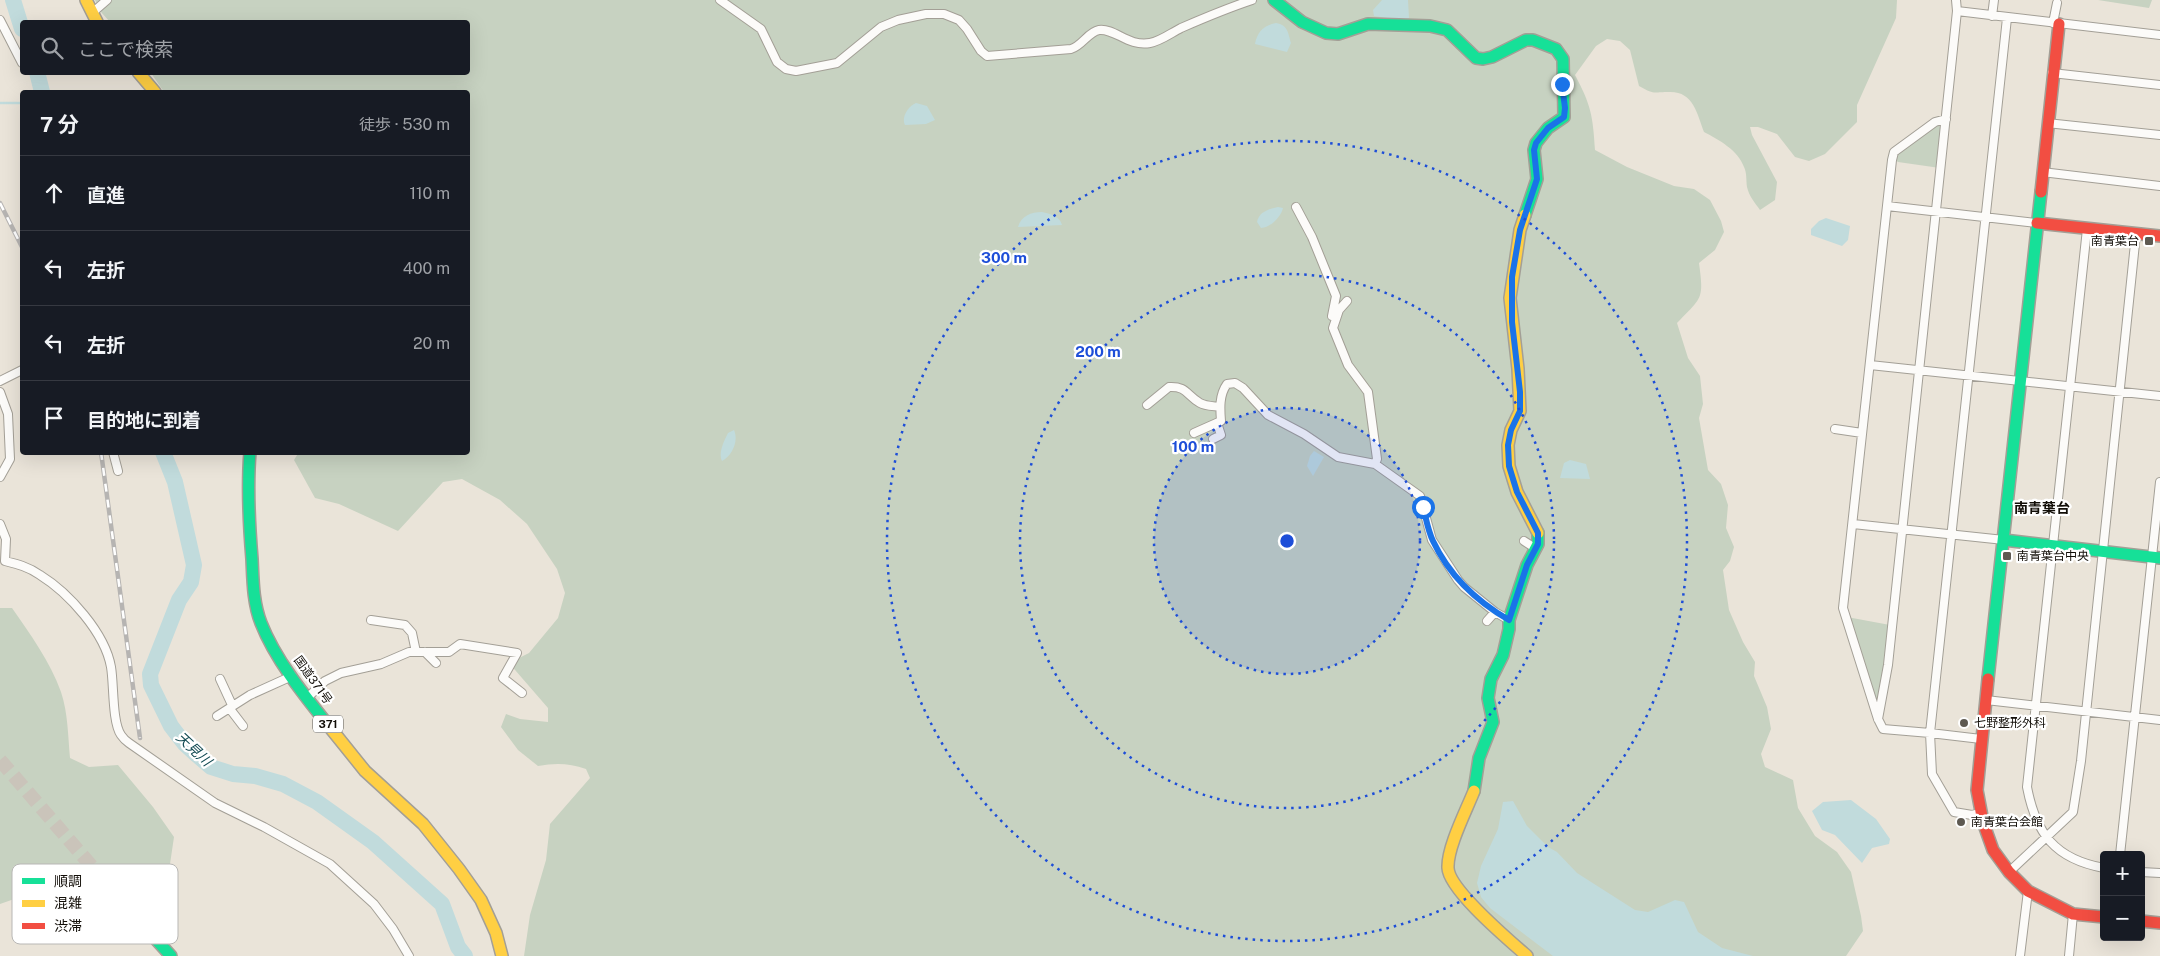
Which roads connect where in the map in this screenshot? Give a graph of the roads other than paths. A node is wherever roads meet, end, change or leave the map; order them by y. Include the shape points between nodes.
1 (86, 0) edge
2 (107, 0) edge
3 (720, 0) edge
4 (1252, 0) edge
5 (1274, 0) edge
6 (1956, 0) edge
7 (1994, 0) edge
8 (2057, 3) dead end
9 (1957, 12) junction
10 (1992, 16) junction
11 (94, 18) edge
12 (2007, 18) junction
13 (0, 20) edge
14 (2056, 23) junction
15 (2160, 35) edge
16 (20, 59) edge
17 (2052, 73) junction
18 (141, 75) edge
19 (2160, 85) edge
20 (153, 90) edge
21 (1946, 119) junction
22 (2047, 123) junction
23 (2160, 135) edge
24 (2042, 172) junction
25 (2160, 186) edge
26 (1887, 206) junction
27 (1296, 207) dead end
28 (1936, 212) junction
29 (1986, 217) junction
30 (2037, 223) junction
31 (2087, 229) junction
32 (2136, 234) junction
33 (2160, 236) edge
34 (1347, 301) dead end
35 (1333, 328) junction
36 (1870, 365) junction
37 (20, 371) edge
38 (1920, 371) junction
39 (1969, 376) junction
40 (0, 381) edge
41 (2020, 382) junction
42 (2070, 387) junction
43 (0, 392) edge
44 (2120, 392) junction
45 (2160, 396) edge
46 (1147, 405) dead end
47 (1206, 408) dead end
48 (1220, 408) junction
49 (1217, 423) junction
50 (1835, 429) dead end
51 (1194, 433) dead end
52 (1862, 433) junction
53 (1213, 439) dead end
54 (114, 455) edge
55 (250, 455) edge
56 (0, 461) edge
57 (8, 464) junction
58 (1375, 464) junction
59 (118, 471) dead end
60 (0, 477) edge
61 (2160, 482) edge
62 (0, 524) edge
63 (1853, 524) junction
64 (1902, 530) junction
65 (1952, 535) junction
66 (2004, 540) junction
67 (1524, 542) dead end
68 (2053, 546) junction
69 (1535, 548) junction
70 (2103, 553) junction
71 (2156, 558) edge
72 (2, 561) edge
73 (1495, 612) junction
74 (371, 620) dead end
75 (1509, 620) junction
76 (1487, 622) dead end
77 (416, 652) junction
78 (425, 652) junction
79 (436, 663) dead end
80 (292, 676) junction
81 (220, 679) dead end
82 (522, 693) dead end
83 (307, 698) junction
84 (1986, 700) junction
85 (2035, 706) junction
86 (231, 707) junction
87 (2086, 712) junction
88 (217, 716) dead end
89 (2135, 716) junction
90 (1878, 719) junction
91 (2160, 720) edge
92 (243, 726) dead end
93 (1930, 733) junction
94 (1981, 739) junction
95 (1980, 813) junction
96 (2047, 838) junction
97 (2120, 851) edge
98 (2100, 867) edge
99 (2009, 872) junction
100 (2145, 872) edge
101 (2160, 873) edge
102 (2028, 891) junction
103 (2073, 914) junction
104 (2100, 917) edge
105 (2145, 921) edge
106 (2160, 923) edge
107 (160, 944) edge
108 (171, 956) edge
109 (410, 956) edge
110 (502, 956) edge
111 (1527, 956) edge
112 (2020, 956) edge
113 (2069, 956) edge

1 - 11 main road
2 - 11 street
3 - 4 street via 761,29 777,62 796,71 837,63 881,28 913,16 952,16 967,29 981,51 987,56 995,56 1076,48 1099,30 1138,44 1158,41
5 - 69 main road via 1318,32 1336,34 1368,24 1430,26 1447,30 1464,48 1483,60 1526,40 1547,44 1560,53 1564,117 1548,128 1536,143 1537,179 1520,230 1511,286 1520,411 1511,430 1509,466 1517,492 1538,533
6 - 9 street
7 - 10 street
8 - 14 street
9 - 10 street
9 - 21 street
10 - 12 street
12 - 14 street
12 - 29 street
13 - 16 street
14 - 15 street
14 - 17 main road
17 - 19 street
17 - 22 main road
18 - 20 main road
21 - 26 street via 1935,122 1894,152
21 - 28 street
22 - 23 street
22 - 24 main road
24 - 25 street
24 - 30 main road
26 - 28 street
26 - 36 street
27 - 35 street via 1336,296
28 - 29 street
28 - 38 street
29 - 30 street
29 - 39 street
30 - 31 main road
30 - 41 main road
31 - 32 main road
31 - 42 street
32 - 33 main road
32 - 44 street
34 - 35 street via 1338,310
35 - 58 street via 1348,365 1368,392
36 - 38 street
36 - 52 street
37 - 40 street
38 - 39 street
38 - 64 street
39 - 41 street
39 - 65 street
41 - 42 street
41 - 66 main road
42 - 44 street
42 - 68 street
43 - 57 street via 8,414
44 - 45 street
44 - 70 street
46 - 48 street via 1172,386 1184,388 1201,403
47 - 48 street
48 - 49 street via 1221,422
48 - 58 street via 1223,389 1227,384 1235,383 1268,415 1338,457
49 - 51 street
49 - 53 street via 1221,435
50 - 52 street
52 - 63 street
54 - 59 street
55 - 80 main road, 国道371号 / 371 via 248,480 254,594 261,623
56 - 57 street
57 - 60 street
58 - 73 street via 1420,496 1432,540 1464,587
61 - 71 street
62 - 72 street via 6,539
63 - 64 street
63 - 90 street via 1843,608
64 - 65 street
64 - 90 street via 1888,664
65 - 66 street
65 - 93 street
66 - 68 main road
66 - 84 main road
67 - 69 street
68 - 70 main road
68 - 85 street
69 - 75 main road
70 - 71 main road
70 - 87 street
71 - 89 street
72 - 109 street via 22,565 41,575 80,610 102,640 111,668 117,723 124,739 215,803 330,864 374,904
73 - 75 street
73 - 76 street
74 - 77 street via 405,625 412,633
75 - 111 main road via 1503,655 1491,679 1488,698 1493,722 1479,758 1474,790 1449,856 1448,870 1458,888 1482,915
77 - 78 street
77 - 83 street via 381,664 341,672 325,681
78 - 79 street
78 - 82 street via 449,652 460,644 468,644 517,653 503,678
80 - 83 main road, 国道371号 / 371
80 - 86 street
81 - 86 street
83 - 110 main road, 国道371号 / 371 via 365,771 423,824 459,869 481,900
84 - 85 street
84 - 94 main road
85 - 87 street
85 - 96 street via 2027,787 2034,813
86 - 88 street
86 - 92 street
87 - 89 street
87 - 96 street via 2073,812
89 - 91 street
89 - 97 street
90 - 93 street via 1883,729 1889,731
93 - 94 street
93 - 95 street via 1932,774 1954,812
94 - 95 main road via 1977,790
95 - 99 main road via 1993,850
96 - 98 street via 2071,859
96 - 99 street
99 - 102 main road
100 - 101 street
102 - 103 main road
102 - 112 street
103 - 104 main road
103 - 113 street
105 - 106 main road
107 - 108 main road

